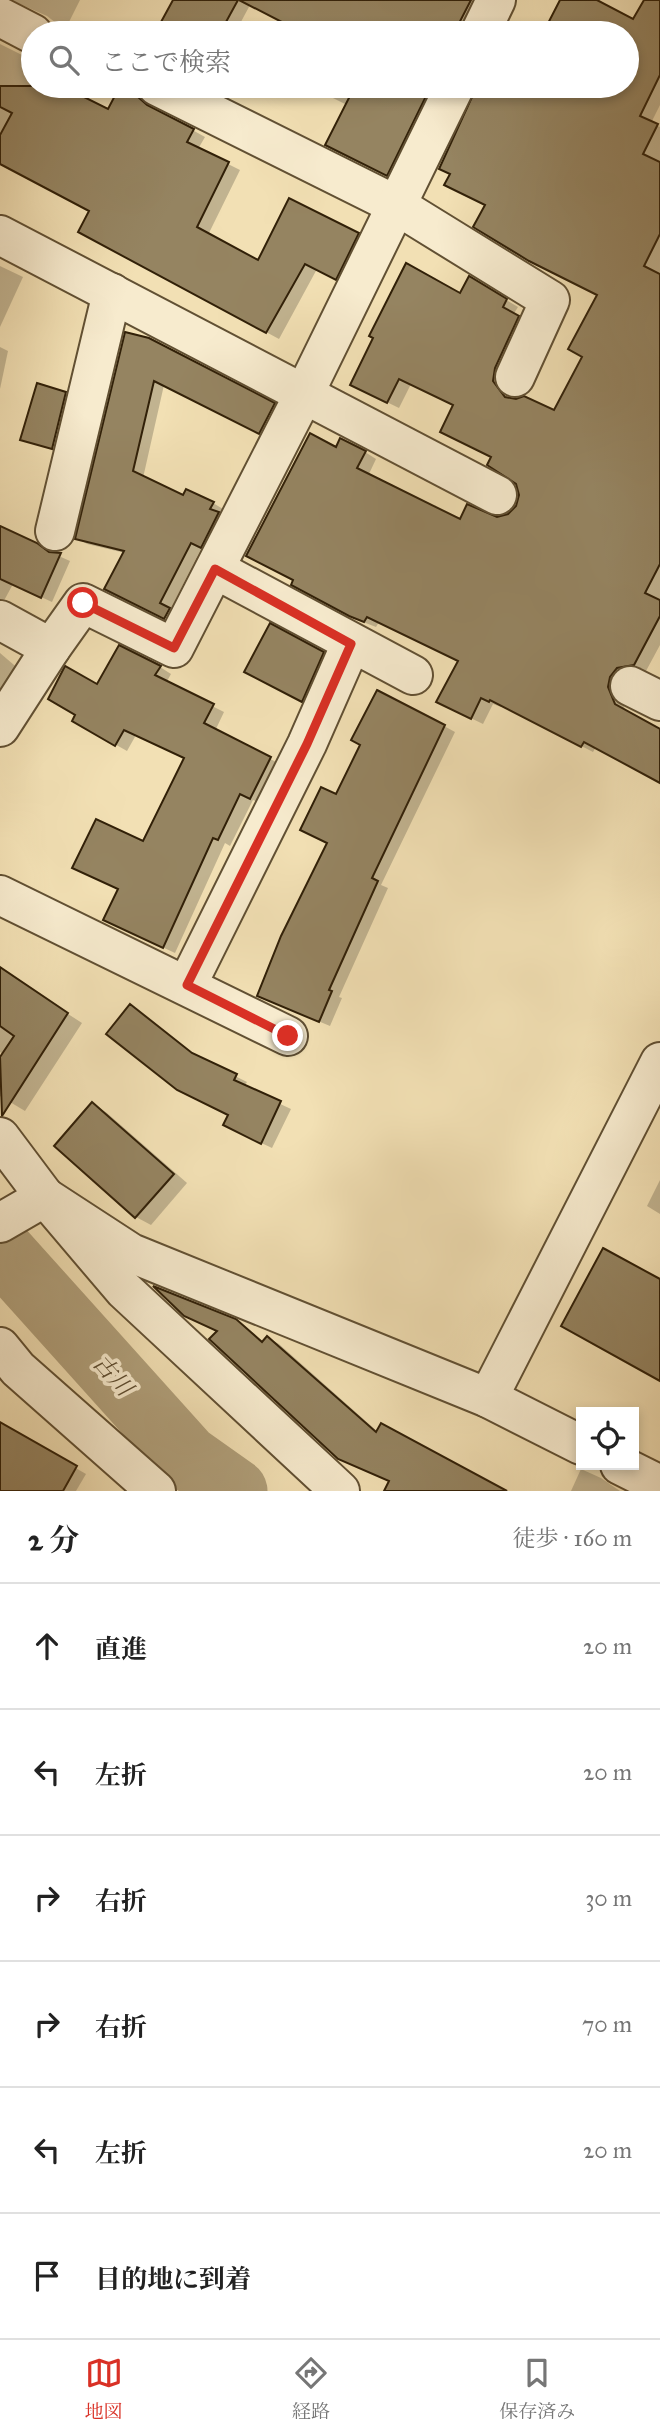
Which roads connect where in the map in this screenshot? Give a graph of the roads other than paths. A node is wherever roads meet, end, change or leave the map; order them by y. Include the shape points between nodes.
1 (496, 0) edge
2 (0, 17) edge
3 (486, 21) edge
4 (21, 28) edge
5 (182, 98) edge
6 (448, 98) edge
7 (396, 205) junction
8 (0, 235) edge
9 (112, 293) junction
10 (514, 377) dead end
11 (304, 394) junction
12 (497, 495) dead end
13 (55, 531) dead end
14 (215, 569) junction
15 (0, 620) edge
16 (351, 644) junction
17 (51, 648) junction
18 (413, 675) dead end
19 (0, 727) edge
20 (0, 895) edge
21 (187, 985) junction
22 (288, 1036) dead end
23 (660, 1062) edge
24 (0, 1137) edge
25 (45, 1197) junction
26 (0, 1223) edge
27 (0, 1348) edge
28 (488, 1398) junction
29 (576, 1442) edge
30 (630, 1470) edge
31 (660, 1485) edge
32 (156, 1491) edge
33 (340, 1491) edge

1 - 3 street
2 - 4 street
5 - 7 street
6 - 7 street
7 - 10 street via 550,300
7 - 11 street
8 - 9 street
9 - 11 street
9 - 13 street
11 - 12 street
11 - 14 street
14 - 16 street
14 - 17 street via 174,648 83,603
15 - 17 street
16 - 18 street
16 - 21 street via 307,744
17 - 19 street
20 - 21 street
21 - 22 street
23 - 28 street
24 - 25 street
25 - 26 street
25 - 28 street via 131,1253
25 - 33 street via 124,1290
27 - 32 street
28 - 29 street
30 - 31 street

